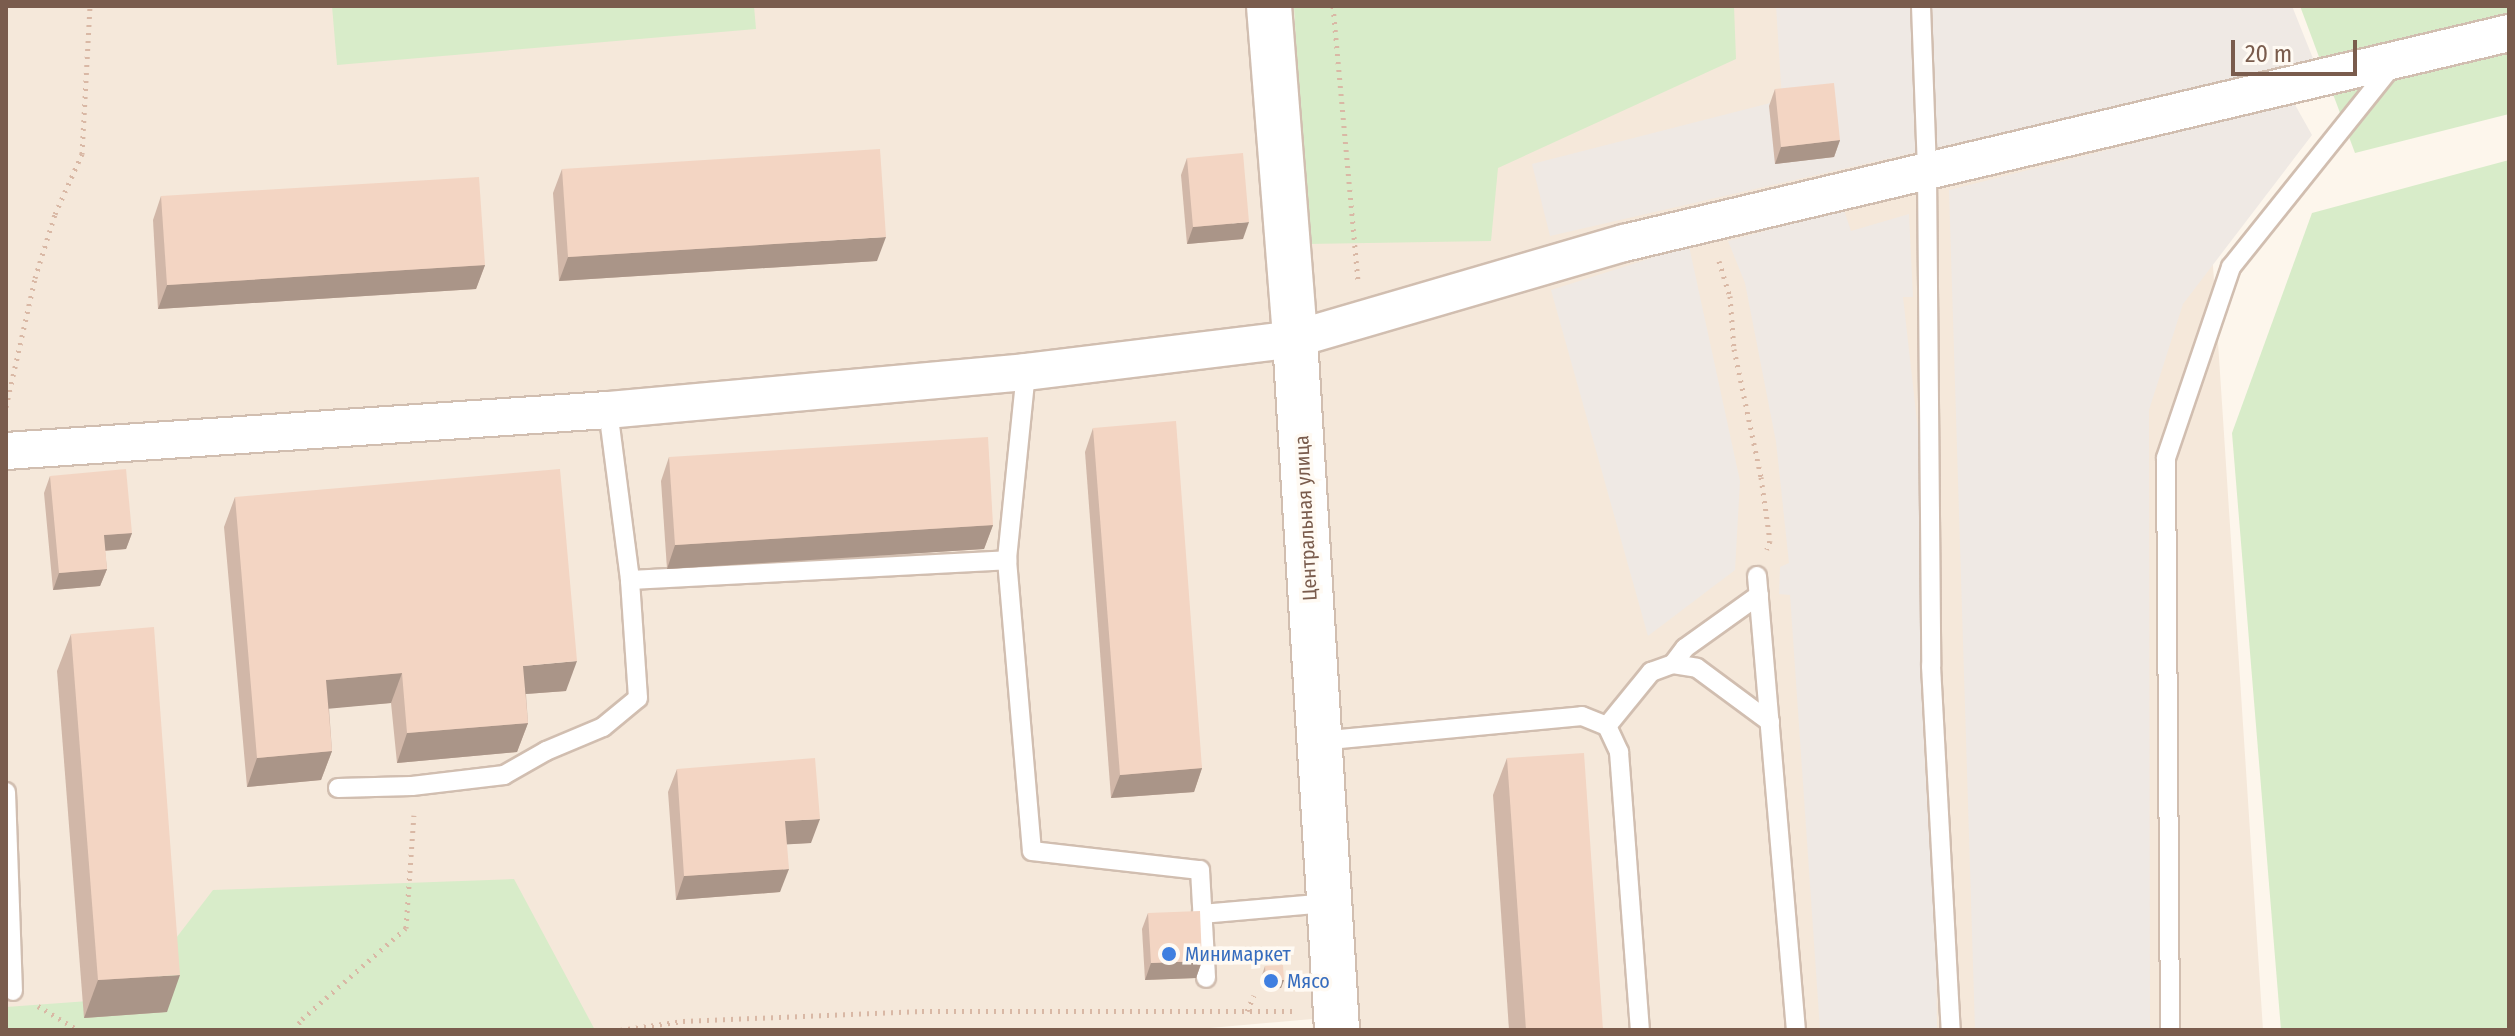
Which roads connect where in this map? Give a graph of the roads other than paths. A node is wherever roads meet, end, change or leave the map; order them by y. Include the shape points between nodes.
1 (1269, 6) edge
2 (1921, 6) edge
3 (2509, 33) edge
4 (2395, 63) junction
5 (1927, 172) junction
6 (1295, 339) junction
7 (1026, 372) junction
8 (608, 410) junction
9 (6, 451) edge
10 (1007, 560) junction
11 (630, 580) junction
12 (1673, 664) junction
13 (1770, 722) junction
14 (1607, 726) junction
15 (1319, 741) junction
16 (338, 788) dead end
17 (6, 792) edge
18 (1329, 903) junction
19 (1202, 914) junction
20 (1206, 978) dead end
21 (13, 991) road end
22 (1336, 1020) edge
23 (1640, 1030) edge
24 (1796, 1030) edge
25 (1951, 1030) edge
26 (2170, 1030) edge

1 - 6 street, Центральная улица
2 - 5 lane
3 - 4 street
4 - 5 street
4 - 26 lane via 2231,267 2166,458
5 - 6 street via 1624,243
5 - 25 lane via 1931,666
6 - 7 street
6 - 15 street, Центральная улица
7 - 8 street
7 - 10 lane
8 - 9 street
8 - 11 lane
10 - 11 lane
10 - 19 lane via 1032,851 1200,870
11 - 16 lane via 638,698 603,727 504,775
12 - 13 lane via 1697,668
12 - 13 lane via 1758,586
12 - 14 lane via 1651,672
13 - 24 lane
14 - 15 lane via 1582,716
14 - 23 lane via 1619,752
15 - 18 street, Центральная улица
17 - 21 lane
18 - 19 lane
18 - 22 street, Центральная улица
19 - 20 lane

